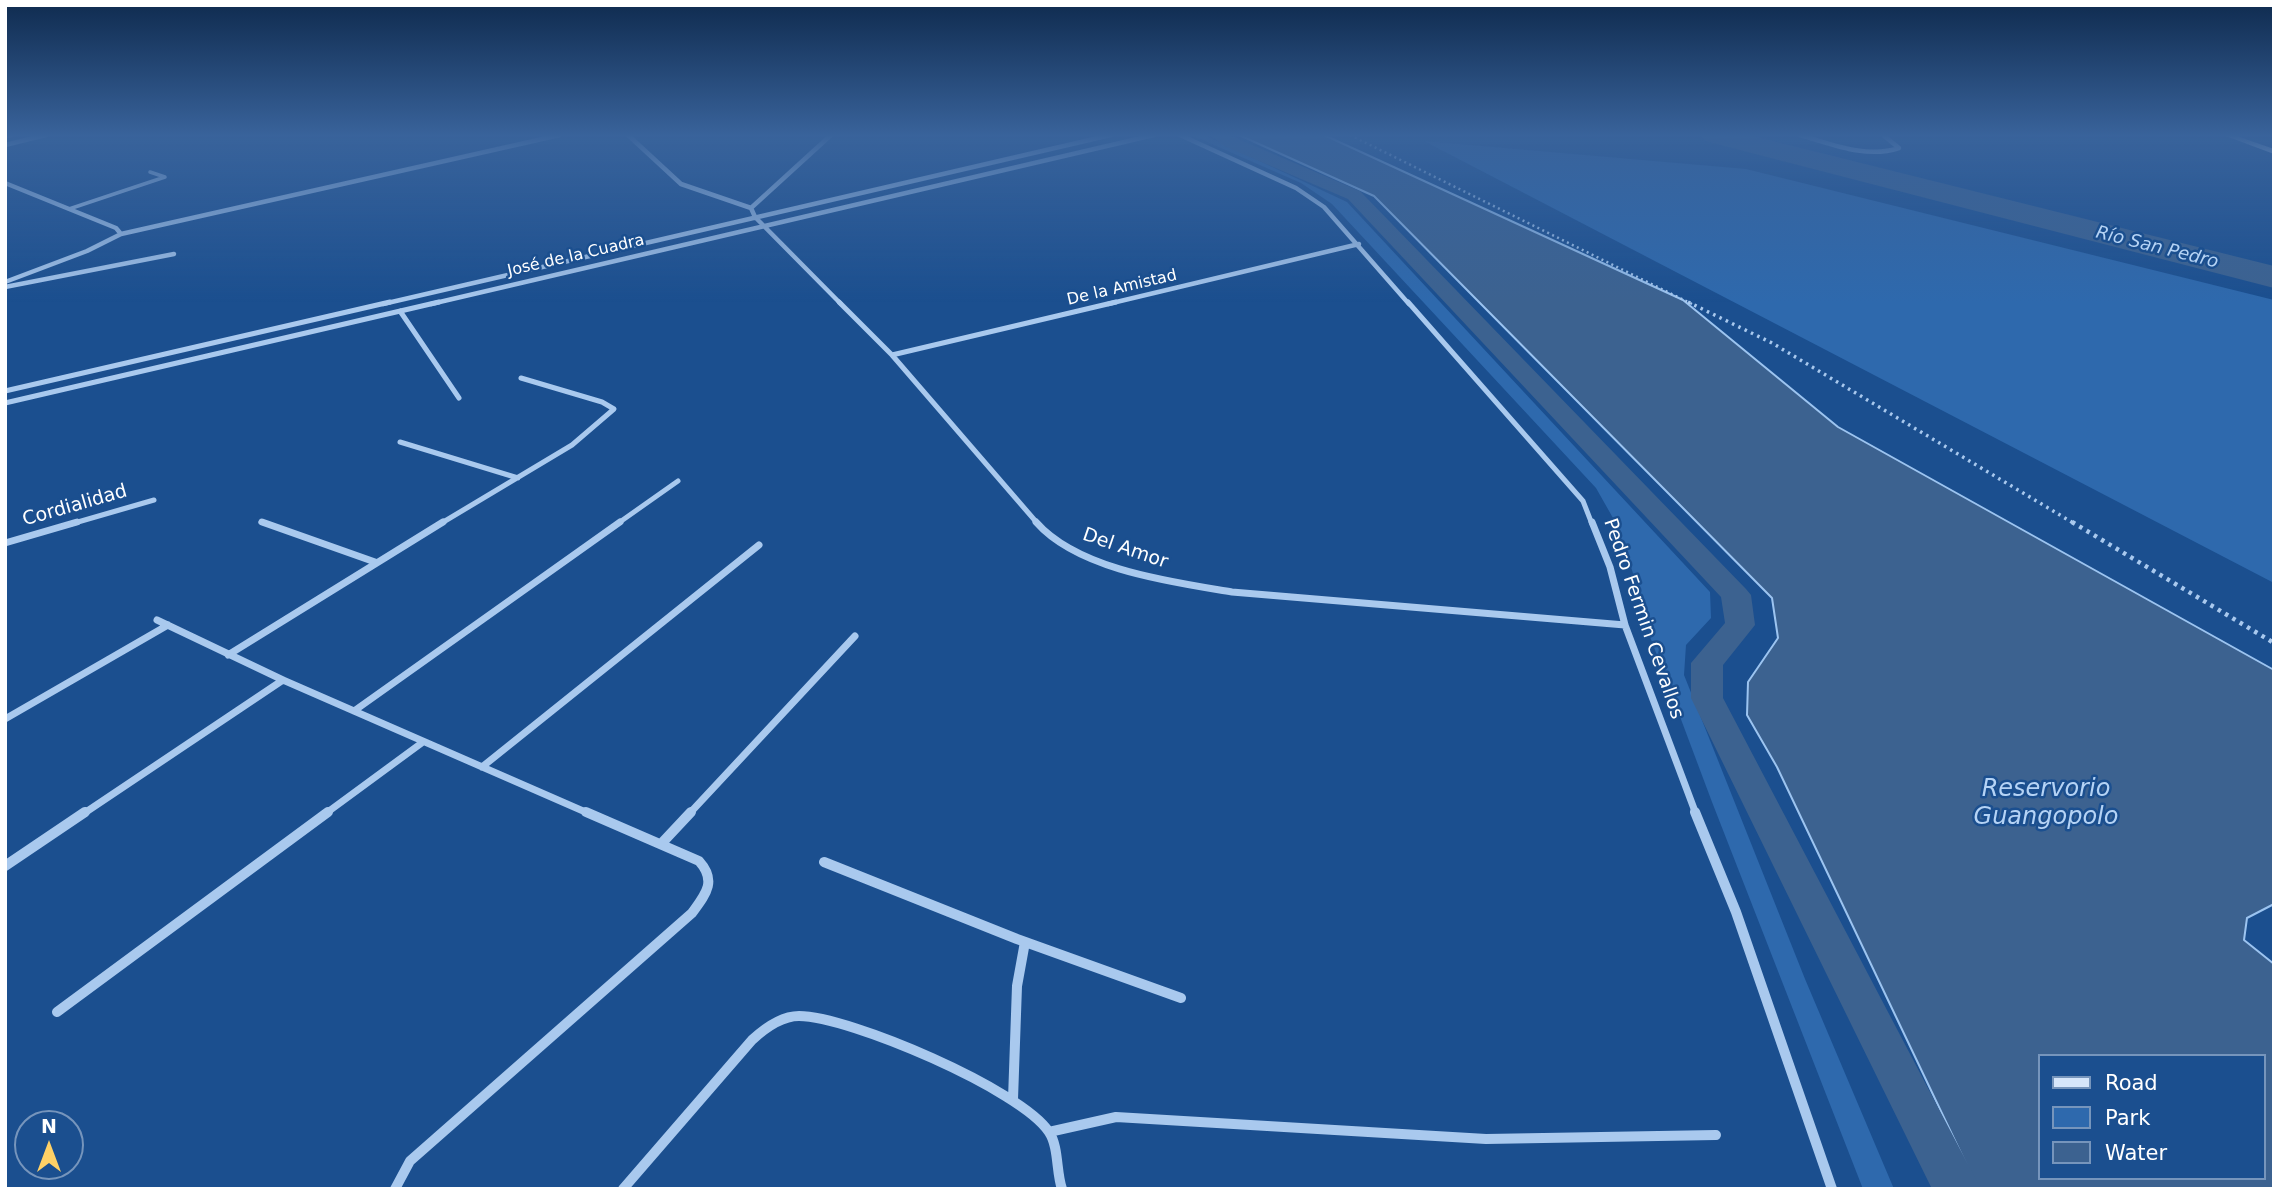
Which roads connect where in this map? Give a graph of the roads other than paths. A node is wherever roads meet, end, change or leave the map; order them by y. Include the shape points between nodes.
1 (24, 191) edge
2 (124, 191) edge
3 (313, 191) edge
4 (701, 191) edge
5 (770, 191) edge
6 (872, 191) edge
7 (911, 191) edge
8 (1300, 191) edge
9 (751, 208) junction
10 (69, 209) junction
11 (755, 218) junction
12 (764, 224) junction
13 (121, 234) junction
14 (1359, 243) junction
15 (174, 254) dead end
16 (482, 279) junction
17 (5, 285) edge
18 (491, 289) junction
19 (400, 311) junction
20 (187, 350) junction
21 (892, 355) junction
22 (191, 360) junction
23 (521, 378) dead end
24 (5, 391) edge
25 (459, 398) dead end
26 (5, 403) edge
27 (400, 442) dead end
28 (518, 478) junction
29 (678, 481) dead end
30 (154, 500) dead end
31 (261, 522) dead end
32 (5, 543) edge
33 (760, 545) dead end
34 (375, 562) junction
35 (157, 620) dead end
36 (167, 625) junction
37 (1625, 625) junction
38 (855, 636) dead end
39 (228, 655) junction
40 (283, 680) junction
41 (354, 711) junction
42 (5, 719) edge
43 (424, 742) junction
44 (482, 767) junction
45 (661, 844) junction
46 (824, 862) dead end
47 (5, 866) edge
48 (1025, 942) junction
49 (1181, 998) dead end
50 (57, 1012) dead end
51 (1013, 1100) junction
52 (1049, 1132) junction
53 (1716, 1135) dead end
54 (395, 1189) edge
55 (623, 1189) edge
56 (1062, 1189) edge
57 (1832, 1189) edge

1 - 10 street
2 - 10 lane
3 - 13 street
4 - 9 street
5 - 9 street
6 - 11 street, José de la Cuadra
7 - 12 street, José de la Cuadra
8 - 14 street, Pedro Fermin Cevallos via 1324,207
9 - 11 street
10 - 13 street
11 - 12 street, Del Amor
11 - 16 street, José de la Cuadra
12 - 18 street, José de la Cuadra
12 - 21 street, Del Amor
13 - 17 street
14 - 21 street, De la Amistad
14 - 37 street, Pedro Fermin Cevallos via 1583,501 1610,567
15 - 17 street
16 - 18 street
16 - 20 street, José de la Cuadra
18 - 19 street, José de la Cuadra
19 - 22 street, José de la Cuadra
19 - 25 street
20 - 22 street
20 - 24 street, José de la Cuadra
21 - 37 street, Del Amor via 1048,536 1086,557 1161,579 1232,592
22 - 26 street, José de la Cuadra
23 - 28 street via 602,402 614,410
27 - 28 street
28 - 34 street
29 - 41 street
30 - 32 street, Cordialidad
31 - 34 street
33 - 44 street
34 - 39 street
35 - 36 street
36 - 39 street
36 - 42 street
37 - 57 street, Pedro Fermin Cevallos via 1736,912
38 - 45 street
39 - 40 street
40 - 41 street
40 - 47 street
41 - 43 street
43 - 44 street
43 - 50 street
44 - 45 street
45 - 54 street via 703,862 709,886 703,900 410,1161
46 - 48 street
48 - 49 street
48 - 51 street via 1017,986
51 - 52 street
51 - 55 street via 900,1045 843,1023 800,1016 769,1024 752,1040
52 - 53 street via 1116,1117 1486,1139
52 - 56 street

